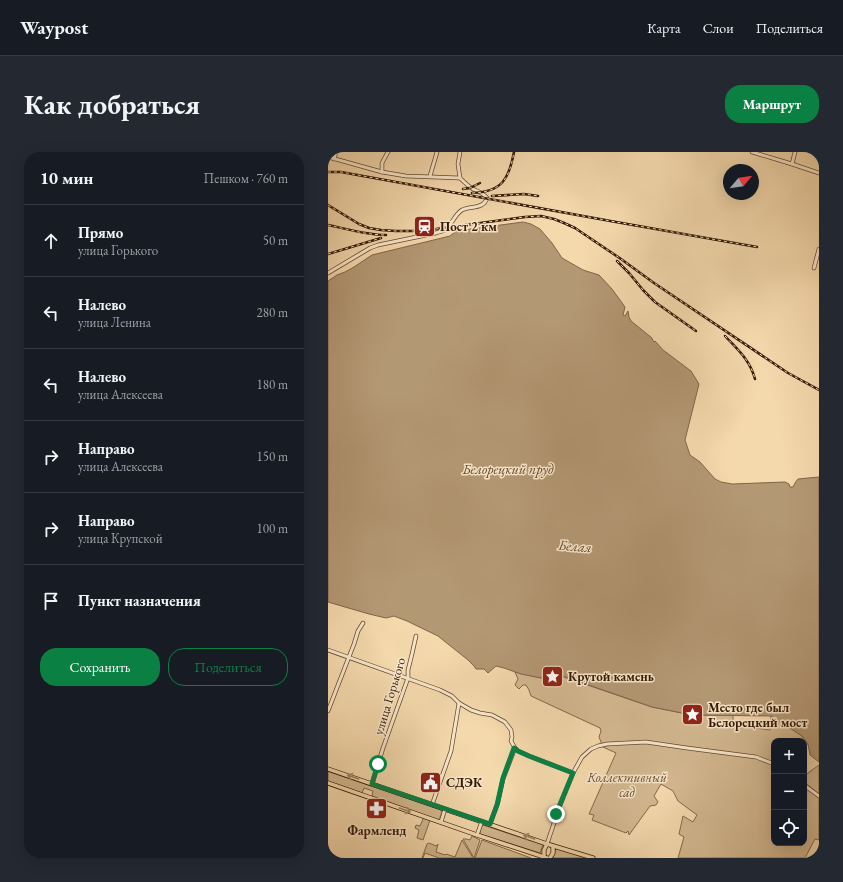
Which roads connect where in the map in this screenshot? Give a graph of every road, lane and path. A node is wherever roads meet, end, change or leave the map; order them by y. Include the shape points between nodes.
1 (336, 152) edge
2 (388, 152) edge
3 (437, 152) edge
4 (460, 152) edge
5 (752, 152) edge
6 (795, 152) edge
7 (328, 157) edge
8 (334, 159) junction
9 (792, 164) junction
10 (382, 172) junction
11 (819, 173) edge
12 (430, 176) junction
13 (460, 178) junction
14 (819, 249) edge
15 (814, 268) dead end
16 (328, 273) edge
17 (363, 624) dead end
18 (416, 636) dead end
19 (328, 650) edge
20 (348, 657) junction
21 (408, 678) junction
22 (460, 703) junction
23 (328, 711) edge
24 (514, 748) junction
25 (771, 763) edge
26 (328, 768) edge
27 (573, 773) junction
28 (328, 784) edge
29 (372, 784) junction
30 (807, 787) edge
31 (819, 796) edge
32 (432, 805) junction
33 (444, 809) junction
34 (482, 821) junction
35 (441, 822) junction
36 (490, 824) junction
37 (477, 835) junction
38 (547, 844) junction
39 (553, 846) junction
40 (546, 858) edge
41 (593, 858) edge

1 - 8 street
2 - 10 street via 382,163
3 - 12 street
4 - 13 street
5 - 9 street
6 - 9 street
7 - 8 street
8 - 10 street
9 - 11 street
10 - 12 street
12 - 13 street
13 - 16 street via 486,196 486,203 462,210 445,230 378,245
14 - 15 street
17 - 20 street
18 - 21 street, улица Горького
19 - 20 street
20 - 21 street
20 - 23 street
21 - 22 street via 446,693
21 - 29 street, улица Горького
22 - 24 street via 471,710 492,715 505,722 511,730
22 - 32 street via 451,750
24 - 27 street
24 - 36 street
25 - 27 street via 756,757 646,742 603,745 591,749 582,757
29 -> 26 main road
27 - 38 street via 558,808
28 -> 35 main road
29 - 32 main road
30 - 31 street
32 - 33 main road
33 - 34 main road
33 - 35 street
34 - 36 main road
34 - 37 street
35 - 37 main road
38 -> 36 main road
37 - 40 main road
38 - 39 main road
38 - 40 main road via 544,850
39 - 40 main road via 553,853
39 - 41 main road

